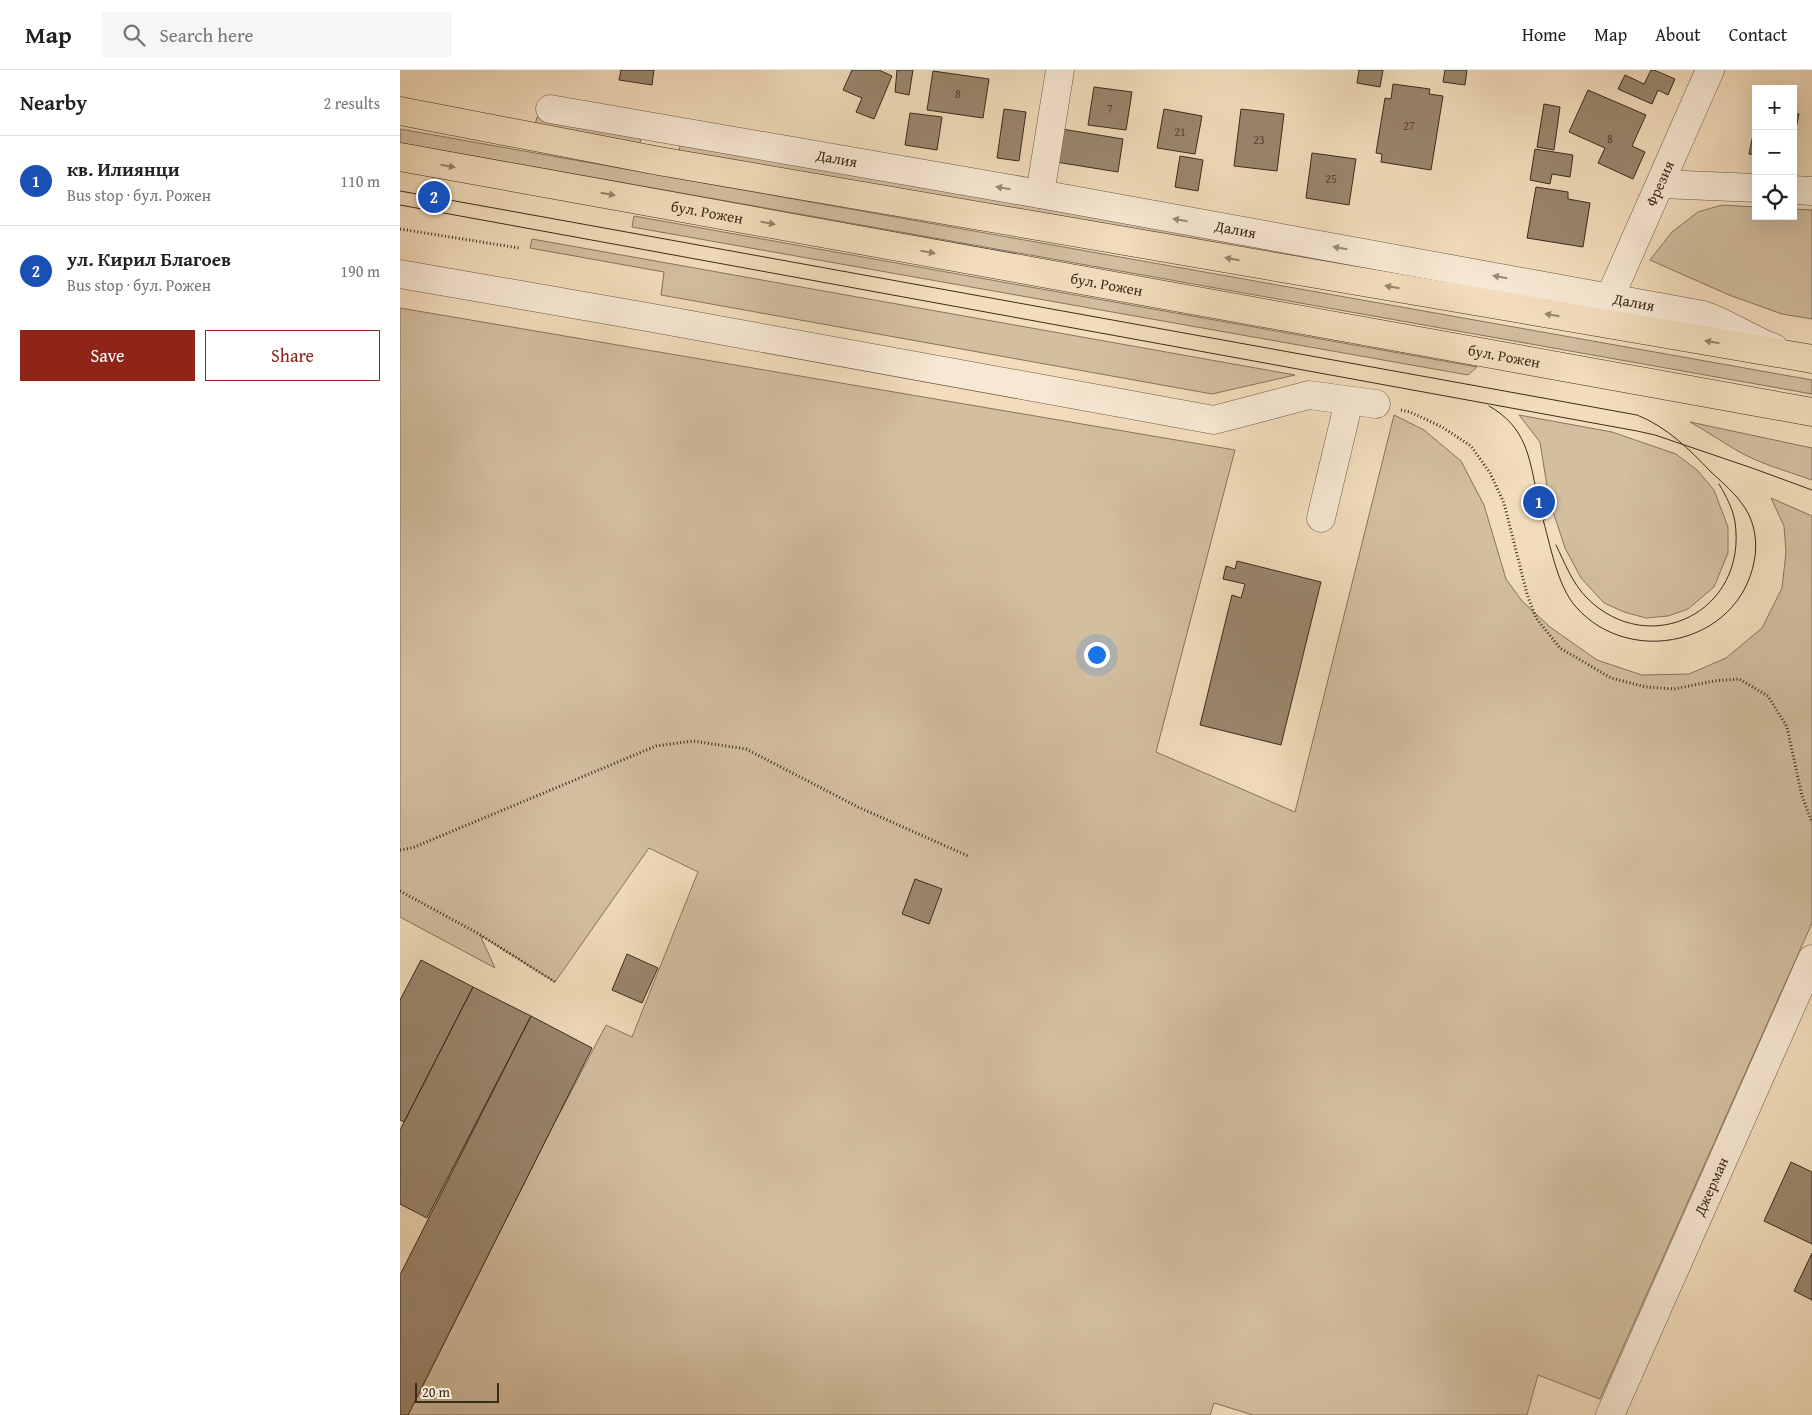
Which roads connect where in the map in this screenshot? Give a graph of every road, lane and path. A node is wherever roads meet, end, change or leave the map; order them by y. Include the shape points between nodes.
1 (1060, 70) edge
2 (1710, 70) edge
3 (550, 109) dead end
4 (400, 111) edge
5 (665, 129) junction
6 (400, 157) edge
7 (658, 160) junction
8 (1661, 184) junction
9 (1752, 188) edge
10 (1797, 190) edge
11 (1812, 191) edge
12 (1040, 194) junction
13 (400, 229) edge
14 (519, 248) dead end
15 (400, 274) edge
16 (1610, 297) junction
17 (1805, 358) edge
18 (1349, 401) junction
19 (1376, 404) joint
20 (1812, 412) edge
21 (1321, 518) dead end
22 (1812, 822) edge
23 (400, 850) edge
24 (968, 856) dead end
25 (400, 891) edge
26 (1812, 958) edge
27 (555, 982) dead end
28 (1610, 1415) edge

1 - 12 street
2 - 8 street, Фрезия
3 - 5 street, Далия
4 - 7 main road
5 - 7 street
12 -> 5 street, Далия
6 -> 20 main road, бул. Рожен
17 -> 7 main road
8 - 9 street
8 - 16 street, Фрезия
10 - 11 street
16 -> 12 street, Далия
13 - 14 path
15 - 18 street via 1214,420 1309,395
16 - 17 street, Далия via 1703,315 1764,344
18 - 19 street
18 - 21 street
19 - 22 path via 1410,412 1442,426 1471,446 1490,473 1504,503 1536,618 1560,648 1611,678 1628,682 1674,689 1739,679 1768,696 1787,727 1802,796
23 - 24 path via 412,848 656,746 693,741 746,749 858,808
25 - 27 path via 479,934
26 - 28 street, Джерман

